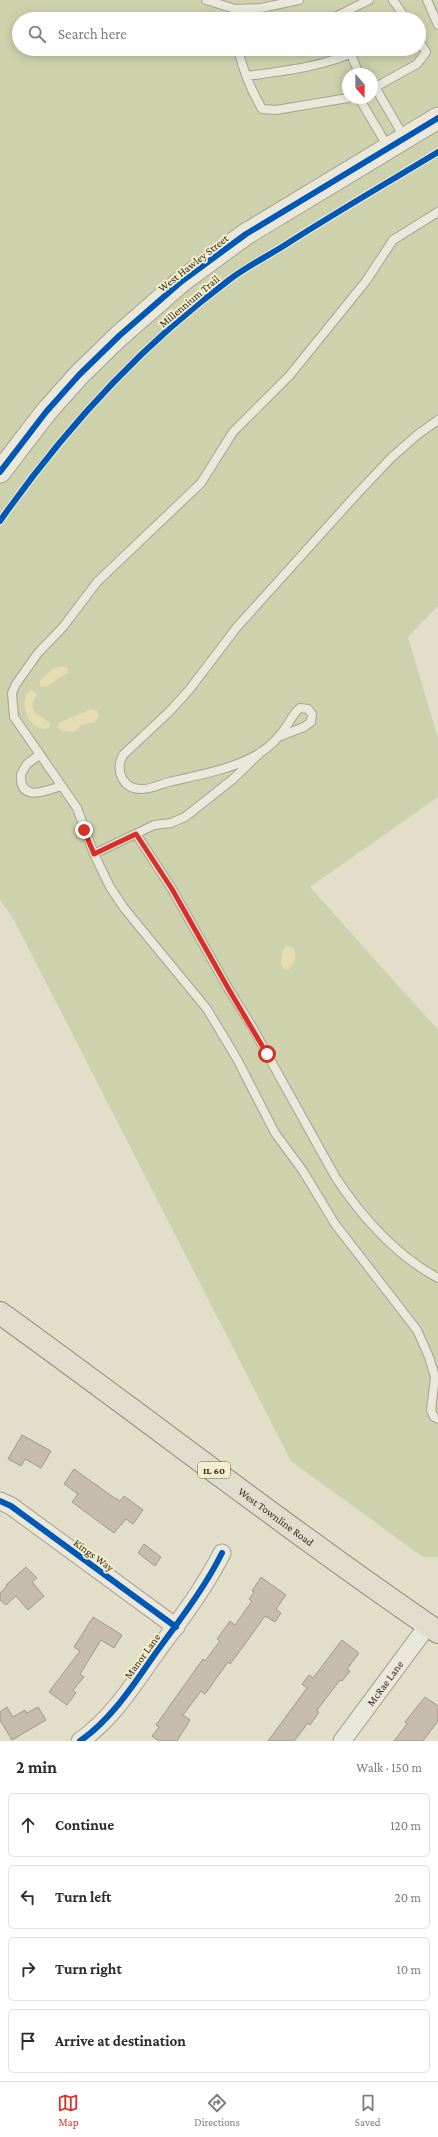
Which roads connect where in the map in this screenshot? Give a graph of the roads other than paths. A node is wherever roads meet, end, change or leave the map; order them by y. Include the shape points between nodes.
1 (206, 0) edge
2 (299, 0) edge
3 (369, 0) edge
4 (394, 0) edge
5 (427, 0) edge
6 (346, 12) edge
7 (402, 12) edge
8 (438, 25) edge
9 (240, 56) edge
10 (338, 56) edge
11 (352, 56) edge
12 (423, 56) edge
13 (357, 68) edge
14 (247, 76) junction
15 (378, 85) edge
16 (342, 99) edge
17 (378, 99) edge
18 (363, 104) edge
19 (438, 118) edge
20 (397, 143) junction
21 (438, 212) edge
22 (438, 420) edge
23 (0, 472) edge
24 (278, 737) dead end
25 (261, 752) junction
26 (39, 754) junction
27 (61, 786) junction
28 (136, 834) junction
29 (94, 854) junction
30 (438, 1278) edge
31 (0, 1313) edge
32 (438, 1419) edge
33 (0, 1501) edge
34 (222, 1553) dead end
35 (176, 1627) junction
36 (433, 1629) edge
37 (80, 1741) edge
38 (342, 1741) edge

1 - 2 lane via 235,9 261,8
3 - 6 lane
4 - 7 lane
5 - 8 lane
9 - 14 lane
10 - 14 lane via 302,68
11 - 13 lane
12 - 15 lane via 417,64
14 - 16 lane via 262,109 276,110
17 - 20 lane
18 - 20 lane
19 - 20 street, West Hawley Street
20 - 23 street, West Hawley Street via 246,234 182,281 79,375 46,412
21 - 26 lane via 393,240 366,281 290,375 233,432 201,483 97,582 24,672 12,693 12,707 14,717 30,737
22 - 25 lane via 391,458 302,554 237,627 180,700 123,755 119,763 119,774 124,782 142,790 250,759
24 - 25 lane
25 - 28 lane via 234,779 185,817 171,824 154,825
26 - 27 lane
26 - 27 lane via 27,764 21,774 24,787 28,792 35,794
27 - 29 lane via 77,808
28 - 29 lane
28 - 30 lane via 172,889 252,1025 349,1198 395,1246 422,1269
29 - 32 lane via 110,887 124,908 207,1009 237,1059 275,1133 303,1171 335,1224 417,1330 435,1377 431,1410
31 - 36 main road, West Townline Road / IL 60 via 124,1402 306,1539
33 - 35 street, Kings Way via 11,1506
34 - 35 street, Manor Lane via 210,1578
35 - 37 street, Manor Lane via 115,1710
36 - 38 street, McRae Lane

